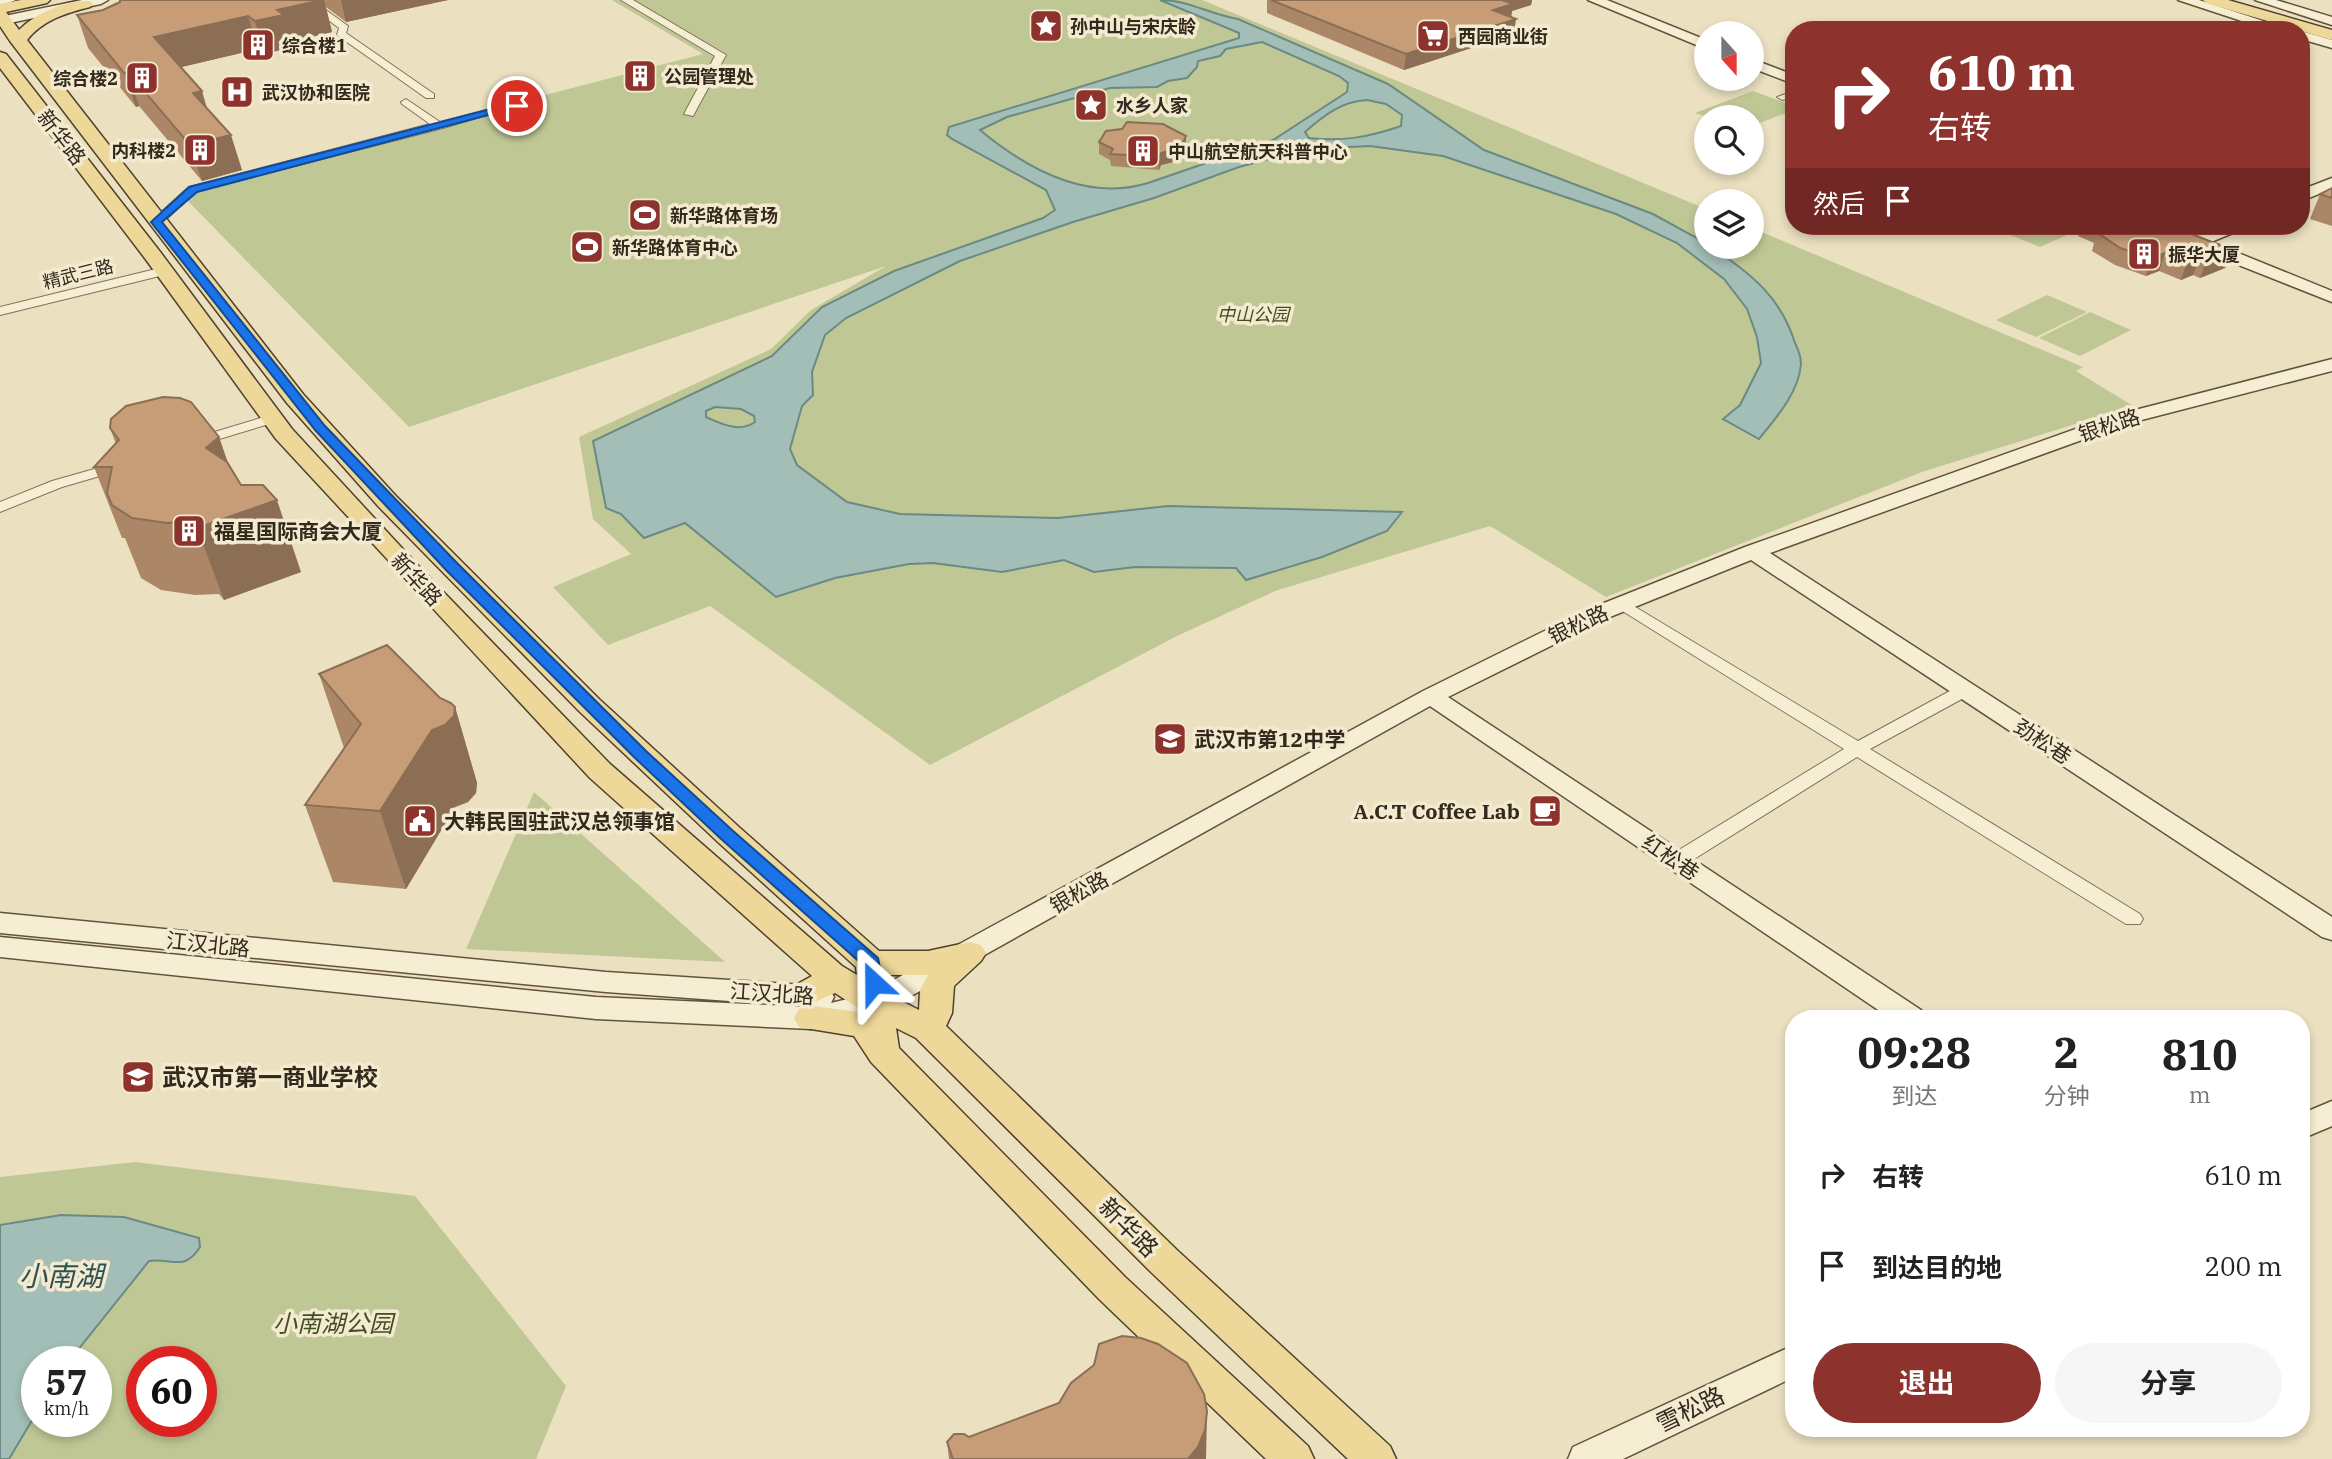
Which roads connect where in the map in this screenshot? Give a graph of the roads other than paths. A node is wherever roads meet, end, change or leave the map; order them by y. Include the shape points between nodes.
1 (42, 0) edge
2 (64, 0) edge
3 (102, 0) edge
4 (306, 0) edge
5 (626, 0) edge
6 (1595, 0) edge
7 (2185, 0) edge
8 (2211, 0) edge
9 (2248, 1) edge
10 (85, 4) junction
11 (4, 20) edge
12 (2254, 21) edge
13 (2282, 21) edge
14 (2332, 21) edge
15 (2332, 27) edge
16 (2310, 29) edge
17 (2332, 36) edge
18 (2310, 38) edge
19 (1694, 40) edge
20 (2332, 44) edge
21 (1764, 68) edge
22 (1785, 76) edge
23 (517, 106) dead end
24 (689, 114) dead end
25 (439, 126) junction
26 (2332, 183) edge
27 (2310, 192) edge
28 (156, 222) junction
29 (2178, 235) edge
30 (2213, 235) edge
31 (2196, 242) junction
32 (164, 271) junction
33 (2332, 297) edge
34 (0, 311) edge
35 (2332, 365) edge
36 (274, 418) junction
37 (176, 448) edge
38 (136, 460) edge
39 (0, 507) edge
40 (1753, 552) junction
41 (1622, 604) junction
42 (1965, 690) junction
43 (1431, 696) junction
44 (1857, 749) junction
45 (1676, 860) junction
46 (2133, 919) dead end
47 (0, 923) edge
48 (2332, 930) edge
49 (0, 947) edge
50 (970, 953) junction
51 (872, 963) junction
52 (831, 974) junction
53 (876, 1003) junction
54 (807, 1007) junction
55 (1899, 1010) edge
56 (928, 1029) junction
57 (883, 1053) junction
58 (2332, 1113) edge
59 (2310, 1123) edge
60 (1785, 1364) edge
61 (1294, 1459) edge
62 (1376, 1459) edge
63 (1586, 1459) edge

1 - 11 main road
2 - 11 main road
3 - 10 street
4 - 25 street via 345,28 340,33 430,96 407,102
5 - 24 street via 721,55
6 - 19 street
7 - 12 street
8 - 13 main road
9 - 14 street
9 - 15 main road
10 - 11 street
10 - 11 main road via 41,18 25,31
11 - 28 main road, 新华路
11 - 32 main road, 新华路
16 - 17 main road
18 - 20 street
21 - 22 street
23 - 25 street
25 - 28 street via 193,189
26 - 27 street
28 - 51 main road, 新华路 via 320,428 453,568 650,764
29 - 31 street
30 - 31 street
31 - 33 street
32 - 34 street, 精武三路
32 - 36 main road, 新华路
35 - 40 street, 银松路 via 2119,420
36 - 37 street
36 - 52 main road, 新华路 via 416,578 600,771
38 - 39 street
40 - 41 street, 银松路
40 - 42 street, 劲松巷
41 - 43 street, 银松路
41 - 44 street
42 - 44 street
42 - 48 street, 劲松巷
43 - 45 street, 红松巷
43 - 50 street, 银松路
44 - 45 street
44 - 46 street
45 - 55 street, 红松巷
47 - 54 street, 江汉北路 via 606,982
49 - 54 street, 江汉北路 via 596,1008
50 - 51 main road via 928,962
50 - 53 street, 银松路
50 - 56 main road via 949,969 940,983 935,996 938,1011
51 - 53 main road
52 - 53 main road, 新华路
52 - 54 main road
53 - 54 street, 江汉北路
53 - 56 main road, 新华路
53 - 57 main road
54 - 57 main road via 864,1025
56 - 62 main road, 新华路 via 1165,1262
57 - 61 main road via 1112,1289
58 - 59 street
60 - 63 street, 雪松路

